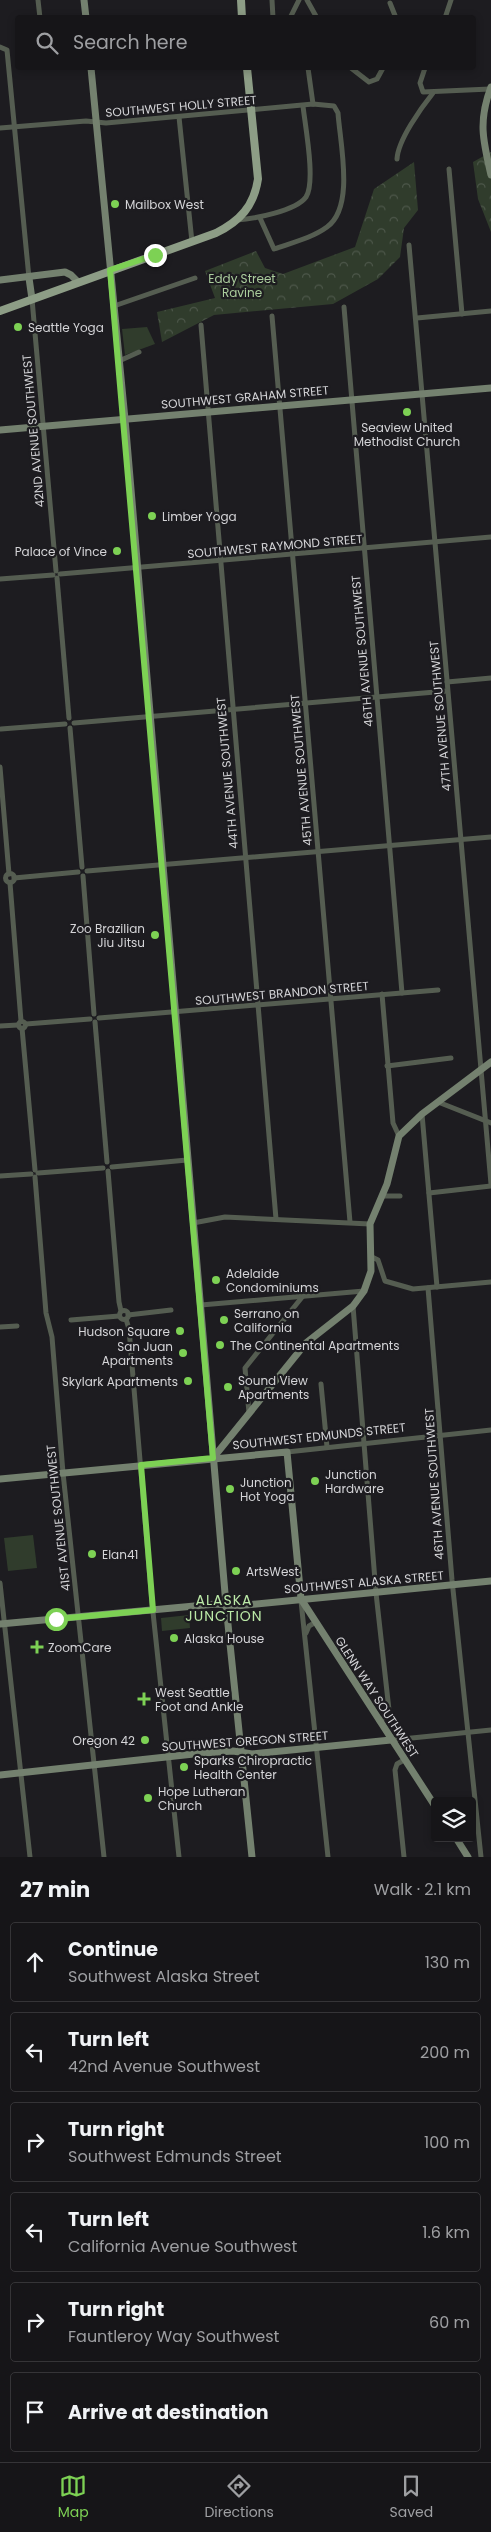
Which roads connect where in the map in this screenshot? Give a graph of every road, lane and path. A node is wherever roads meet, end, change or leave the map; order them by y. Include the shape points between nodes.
1 (38, 0) edge
2 (84, 0) edge
3 (240, 0) edge
4 (272, 0) edge
5 (299, 0) edge
6 (307, 0) edge
7 (451, 0) edge
8 (390, 3) dead end
9 (40, 15) edge
10 (86, 15) edge
11 (242, 15) edge
12 (273, 15) edge
13 (292, 15) edge
14 (315, 15) edge
15 (395, 15) edge
16 (446, 15) edge
17 (0, 47) edge
18 (91, 70) edge
19 (247, 70) edge
20 (308, 70) edge
21 (354, 70) edge
22 (383, 70) edge
23 (424, 70) edge
24 (491, 88) edge
25 (433, 93) junction
26 (313, 104) junction
27 (303, 106) junction
28 (252, 110) junction
29 (179, 117) junction
30 (96, 122) junction
31 (15, 126) junction
32 (0, 128) edge
33 (397, 158) dead end
34 (449, 169) dead end
35 (491, 175) edge
36 (260, 218) junction
37 (237, 220) junction
38 (192, 242) junction
39 (409, 245) dead end
40 (110, 270) junction
41 (29, 278) junction
42 (195, 278) dead end
43 (0, 280) edge
44 (78, 282) junction
45 (32, 299) junction
46 (114, 306) junction
47 (344, 307) dead end
48 (0, 310) edge
49 (491, 312) edge
50 (462, 314) junction
51 (272, 316) dead end
52 (416, 318) junction
53 (200, 325) dead end
54 (139, 352) dead end
55 (119, 361) junction
56 (491, 388) edge
57 (423, 394) junction
58 (351, 400) junction
59 (280, 406) junction
60 (208, 412) junction
61 (125, 418) junction
62 (44, 426) junction
63 (0, 430) edge
64 (491, 538) edge
65 (435, 542) junction
66 (364, 548) junction
67 (293, 554) junction
68 (220, 560) junction
69 (137, 568) junction
70 (57, 574) junction
71 (0, 579) edge
72 (491, 678) edge
73 (447, 682) junction
74 (447, 691) junction
75 (376, 697) junction
76 (306, 703) junction
77 (233, 710) junction
78 (149, 716) junction
79 (69, 718) junction
80 (74, 723) junction
81 (67, 726) junction
82 (0, 729) edge
83 (0, 767) edge
84 (491, 837) edge
85 (462, 839) junction
86 (389, 845) junction
87 (318, 852) junction
88 (245, 858) junction
89 (162, 865) junction
90 (82, 873) junction
91 (8, 878) edge
92 (438, 990) dead end
93 (402, 993) junction
94 (382, 994) junction
95 (331, 998) junction
96 (258, 1004) junction
97 (175, 1011) junction
98 (95, 1018) junction
99 (22, 1025) junction
100 (0, 1026) edge
101 (451, 1058) dead end
102 (491, 1062) edge
103 (388, 1066) junction
104 (482, 1069) junction
105 (438, 1102) junction
106 (422, 1114) junction
107 (489, 1123) edge
108 (399, 1136) junction
109 (188, 1160) junction
110 (107, 1169) junction
111 (35, 1173) junction
112 (0, 1176) edge
113 (491, 1185) edge
114 (429, 1193) junction
115 (382, 1196) junction
116 (400, 1196) dead end
117 (276, 1219) junction
118 (350, 1222) junction
119 (193, 1223) junction
120 (370, 1224) junction
121 (372, 1258) junction
122 (491, 1282) edge
123 (437, 1286) junction
124 (428, 1288) junction
125 (364, 1291) junction
126 (303, 1296) junction
127 (200, 1305) junction
128 (353, 1306) junction
129 (171, 1310) dead end
130 (120, 1314) junction
131 (127, 1317) junction
132 (71, 1320) dead end
133 (17, 1326) dead end
134 (0, 1327) edge
135 (321, 1384) dead end
136 (249, 1413) junction
137 (491, 1430) edge
138 (439, 1435) junction
139 (364, 1443) junction
140 (327, 1447) junction
141 (287, 1452) junction
142 (213, 1458) junction
143 (141, 1465) junction
144 (63, 1473) junction
145 (0, 1479) edge
146 (491, 1581) edge
147 (0, 1583) edge
148 (452, 1585) junction
149 (376, 1593) junction
150 (301, 1599) junction
151 (226, 1605) junction
152 (153, 1610) junction
153 (78, 1617) junction
154 (316, 1622) junction
155 (2, 1624) edge
156 (305, 1638) junction
157 (379, 1721) junction
158 (491, 1730) edge
159 (467, 1732) junction
160 (391, 1740) junction
161 (317, 1747) junction
162 (240, 1751) junction
163 (168, 1757) junction
164 (404, 1760) junction
165 (95, 1765) junction
166 (21, 1773) junction
167 (0, 1775) edge
168 (431, 1800) edge
169 (459, 1842) edge
170 (30, 1857) edge
171 (104, 1857) edge
172 (179, 1857) edge
173 (252, 1857) edge
174 (328, 1857) edge
175 (404, 1857) edge
176 (468, 1857) edge
177 (481, 1857) edge

1 - 9 street
2 - 10 street
3 - 11 main road
4 - 12 street
5 - 13 street
6 - 14 street
7 - 16 street
8 - 15 street
17 - 31 street, 42ND AVENUE SOUTHWEST via 7,50
18 - 30 street
19 - 28 main road
20 - 26 street
21 - 22 street via 369,82 377,79
23 - 25 street via 421,90
24 - 25 street
24 - 35 street via 482,119 483,141
25 - 33 street via 410,128
26 - 27 street, SOUTHWEST HOLLY STREET
26 - 36 street, SOUTHWEST HOLLY STREET via 334,106 338,113 344,188 338,214 322,230 273,249
27 - 28 street, SOUTHWEST HOLLY STREET
27 - 36 street via 310,183 308,192 302,202
28 - 29 street, SOUTHWEST HOLLY STREET
28 - 37 main road via 258,179 252,200
29 - 30 street, SOUTHWEST HOLLY STREET
29 - 38 street
30 - 31 street, SOUTHWEST HOLLY STREET
30 - 40 street
31 - 32 street, SOUTHWEST HOLLY STREET
31 - 41 street, 42ND AVENUE SOUTHWEST
34 - 50 street
36 - 37 street
37 - 38 main road
38 - 40 main road
39 - 52 street, 47TH AVENUE SOUTHWEST
40 - 44 main road
40 - 46 street
41 - 43 street
41 - 44 street via 65,272
41 - 45 street, 42ND AVENUE SOUTHWEST
42 - 46 street
44 - 45 main road
45 - 48 main road
45 - 62 street, 42ND AVENUE SOUTHWEST
46 - 55 street
47 - 58 street, 46TH AVENUE SOUTHWEST
49 - 50 street
50 - 52 street
51 - 59 street, 45TH AVENUE SOUTHWEST
52 - 57 street, 47TH AVENUE SOUTHWEST
53 - 60 street, 44TH AVENUE SOUTHWEST
54 - 55 street
55 - 61 street
56 - 57 street, SOUTHWEST GRAHAM STREET
57 - 58 street, SOUTHWEST GRAHAM STREET
57 - 65 street, 47TH AVENUE SOUTHWEST
58 - 59 street, SOUTHWEST GRAHAM STREET
58 - 66 street, 46TH AVENUE SOUTHWEST
59 - 60 street, SOUTHWEST GRAHAM STREET
59 - 67 street, 45TH AVENUE SOUTHWEST
60 - 61 street, SOUTHWEST GRAHAM STREET
60 - 68 street, 44TH AVENUE SOUTHWEST
61 - 62 street, SOUTHWEST GRAHAM STREET
61 - 69 street
62 - 63 street, SOUTHWEST GRAHAM STREET
62 - 70 street, 42ND AVENUE SOUTHWEST
64 - 65 street, SOUTHWEST RAYMOND STREET
65 - 66 street, SOUTHWEST RAYMOND STREET
65 - 73 street, 47TH AVENUE SOUTHWEST
66 - 67 street, SOUTHWEST RAYMOND STREET
66 - 75 street, 46TH AVENUE SOUTHWEST
67 - 68 street, SOUTHWEST RAYMOND STREET
67 - 76 street, 45TH AVENUE SOUTHWEST
68 - 69 street, SOUTHWEST RAYMOND STREET
68 - 77 street, 44TH AVENUE SOUTHWEST
69 - 70 street, SOUTHWEST RAYMOND STREET
69 - 78 street
70 - 71 street, SOUTHWEST RAYMOND STREET
70 - 79 street, 42ND AVENUE SOUTHWEST
72 - 73 street
73 - 74 street, 47TH AVENUE SOUTHWEST
74 - 75 street
74 - 85 street, 47TH AVENUE SOUTHWEST
75 - 76 street
75 - 86 street, 46TH AVENUE SOUTHWEST
76 - 77 street
76 - 87 street, 45TH AVENUE SOUTHWEST
77 - 78 street
77 - 88 street, 44TH AVENUE SOUTHWEST
78 - 80 street
78 - 89 street
79 - 80 street
79 - 81 street
80 - 81 street
81 - 82 street
81 - 90 street
83 - 91 street, 41ST AVENUE SOUTHWEST
84 - 85 street
85 - 86 street
85 - 104 street, 47TH AVENUE SOUTHWEST
86 - 87 street
86 - 93 street, 46TH AVENUE SOUTHWEST
87 - 88 street
87 - 95 street, 45TH AVENUE SOUTHWEST
88 - 89 street
88 - 96 street, 44TH AVENUE SOUTHWEST
89 - 90 street
89 - 97 street
90 - 91 street
90 - 98 street
91 - 99 street, 41ST AVENUE SOUTHWEST
92 - 93 street, SOUTHWEST BRANDON STREET
93 - 94 street, SOUTHWEST BRANDON STREET
94 - 95 street, SOUTHWEST BRANDON STREET
94 - 103 street
95 - 96 street, SOUTHWEST BRANDON STREET
95 - 118 street, 45TH AVENUE SOUTHWEST
96 - 97 street, SOUTHWEST BRANDON STREET
96 - 117 street, 44TH AVENUE SOUTHWEST
97 - 98 street, SOUTHWEST BRANDON STREET
97 - 109 street
98 - 99 street, SOUTHWEST BRANDON STREET
98 - 110 street
99 - 100 street, SOUTHWEST BRANDON STREET
99 - 111 street, 41ST AVENUE SOUTHWEST
101 - 103 street
102 - 104 street
103 - 108 street via 393,1122
104 - 105 street
104 - 107 street, 47TH AVENUE SOUTHWEST
105 - 106 street
105 - 107 street
106 - 108 street
106 - 114 street
107 - 113 street, 47TH AVENUE SOUTHWEST
108 - 115 street
109 - 110 street
109 - 119 street
110 - 111 street
110 - 130 street
111 - 112 street
111 - 144 street, 41ST AVENUE SOUTHWEST
113 - 114 street
114 - 123 street
115 - 116 street
115 - 120 street
117 - 118 street
117 - 119 street via 225,1217
118 - 120 street
119 - 127 street
120 - 121 street
121 - 124 street via 380,1263 385,1281 406,1288
121 - 125 street
122 - 123 street
123 - 124 street
124 - 138 street, 46TH AVENUE SOUTHWEST
125 - 126 street
125 - 128 street
126 - 127 street
126 - 136 street via 245,1368
127 - 142 street
128 - 136 street via 306,1343
128 - 139 street
129 - 131 street
130 - 131 street via 122,1319
130 - 132 street
131 - 143 street
133 - 134 street
135 - 140 street
136 - 142 street
137 - 138 street, SOUTHWEST EDMUNDS STREET
138 - 139 street, SOUTHWEST EDMUNDS STREET
138 - 148 street, 46TH AVENUE SOUTHWEST
139 - 140 street, SOUTHWEST EDMUNDS STREET
139 - 149 street
140 - 141 street, SOUTHWEST EDMUNDS STREET
141 - 142 street, SOUTHWEST EDMUNDS STREET
141 - 150 street
142 - 143 street, SOUTHWEST EDMUNDS STREET
142 - 151 street
143 - 144 street, SOUTHWEST EDMUNDS STREET
143 - 152 street
144 - 145 street, SOUTHWEST EDMUNDS STREET
144 - 153 street, 41ST AVENUE SOUTHWEST
146 - 148 street, SOUTHWEST ALASKA STREET
147 - 155 street
148 - 149 street, SOUTHWEST ALASKA STREET
148 - 159 street, 46TH AVENUE SOUTHWEST
149 - 150 street, SOUTHWEST ALASKA STREET
149 - 157 street via 389,1710 388,1715
150 - 151 street, SOUTHWEST ALASKA STREET
150 - 154 street, GLENN WAY SOUTHWEST
150 - 156 street
151 - 152 street, SOUTHWEST ALASKA STREET
151 - 162 street
152 - 153 street, SOUTHWEST ALASKA STREET
152 - 163 street
153 - 155 street, SOUTHWEST ALASKA STREET
153 - 165 street, 41ST AVENUE SOUTHWEST
154 - 156 street via 308,1628
154 - 157 street, GLENN WAY SOUTHWEST
155 - 166 street
156 - 161 street
157 - 160 street, GLENN WAY SOUTHWEST
158 - 159 street, SOUTHWEST OREGON STREET
159 - 160 street, SOUTHWEST OREGON STREET
159 - 177 street, 46TH AVENUE SOUTHWEST
160 - 161 street, SOUTHWEST OREGON STREET
160 - 164 street, GLENN WAY SOUTHWEST
161 - 162 street, SOUTHWEST OREGON STREET via 252,1754
161 - 174 street
162 - 163 street, SOUTHWEST OREGON STREET
162 - 173 street
163 - 165 street, SOUTHWEST OREGON STREET
163 - 172 street
164 - 168 street, GLENN WAY SOUTHWEST
164 - 175 street via 397,1764 395,1770
165 - 166 street, SOUTHWEST OREGON STREET
165 - 171 street, 41ST AVENUE SOUTHWEST
166 - 167 street, SOUTHWEST OREGON STREET
166 - 170 street
169 - 176 street

